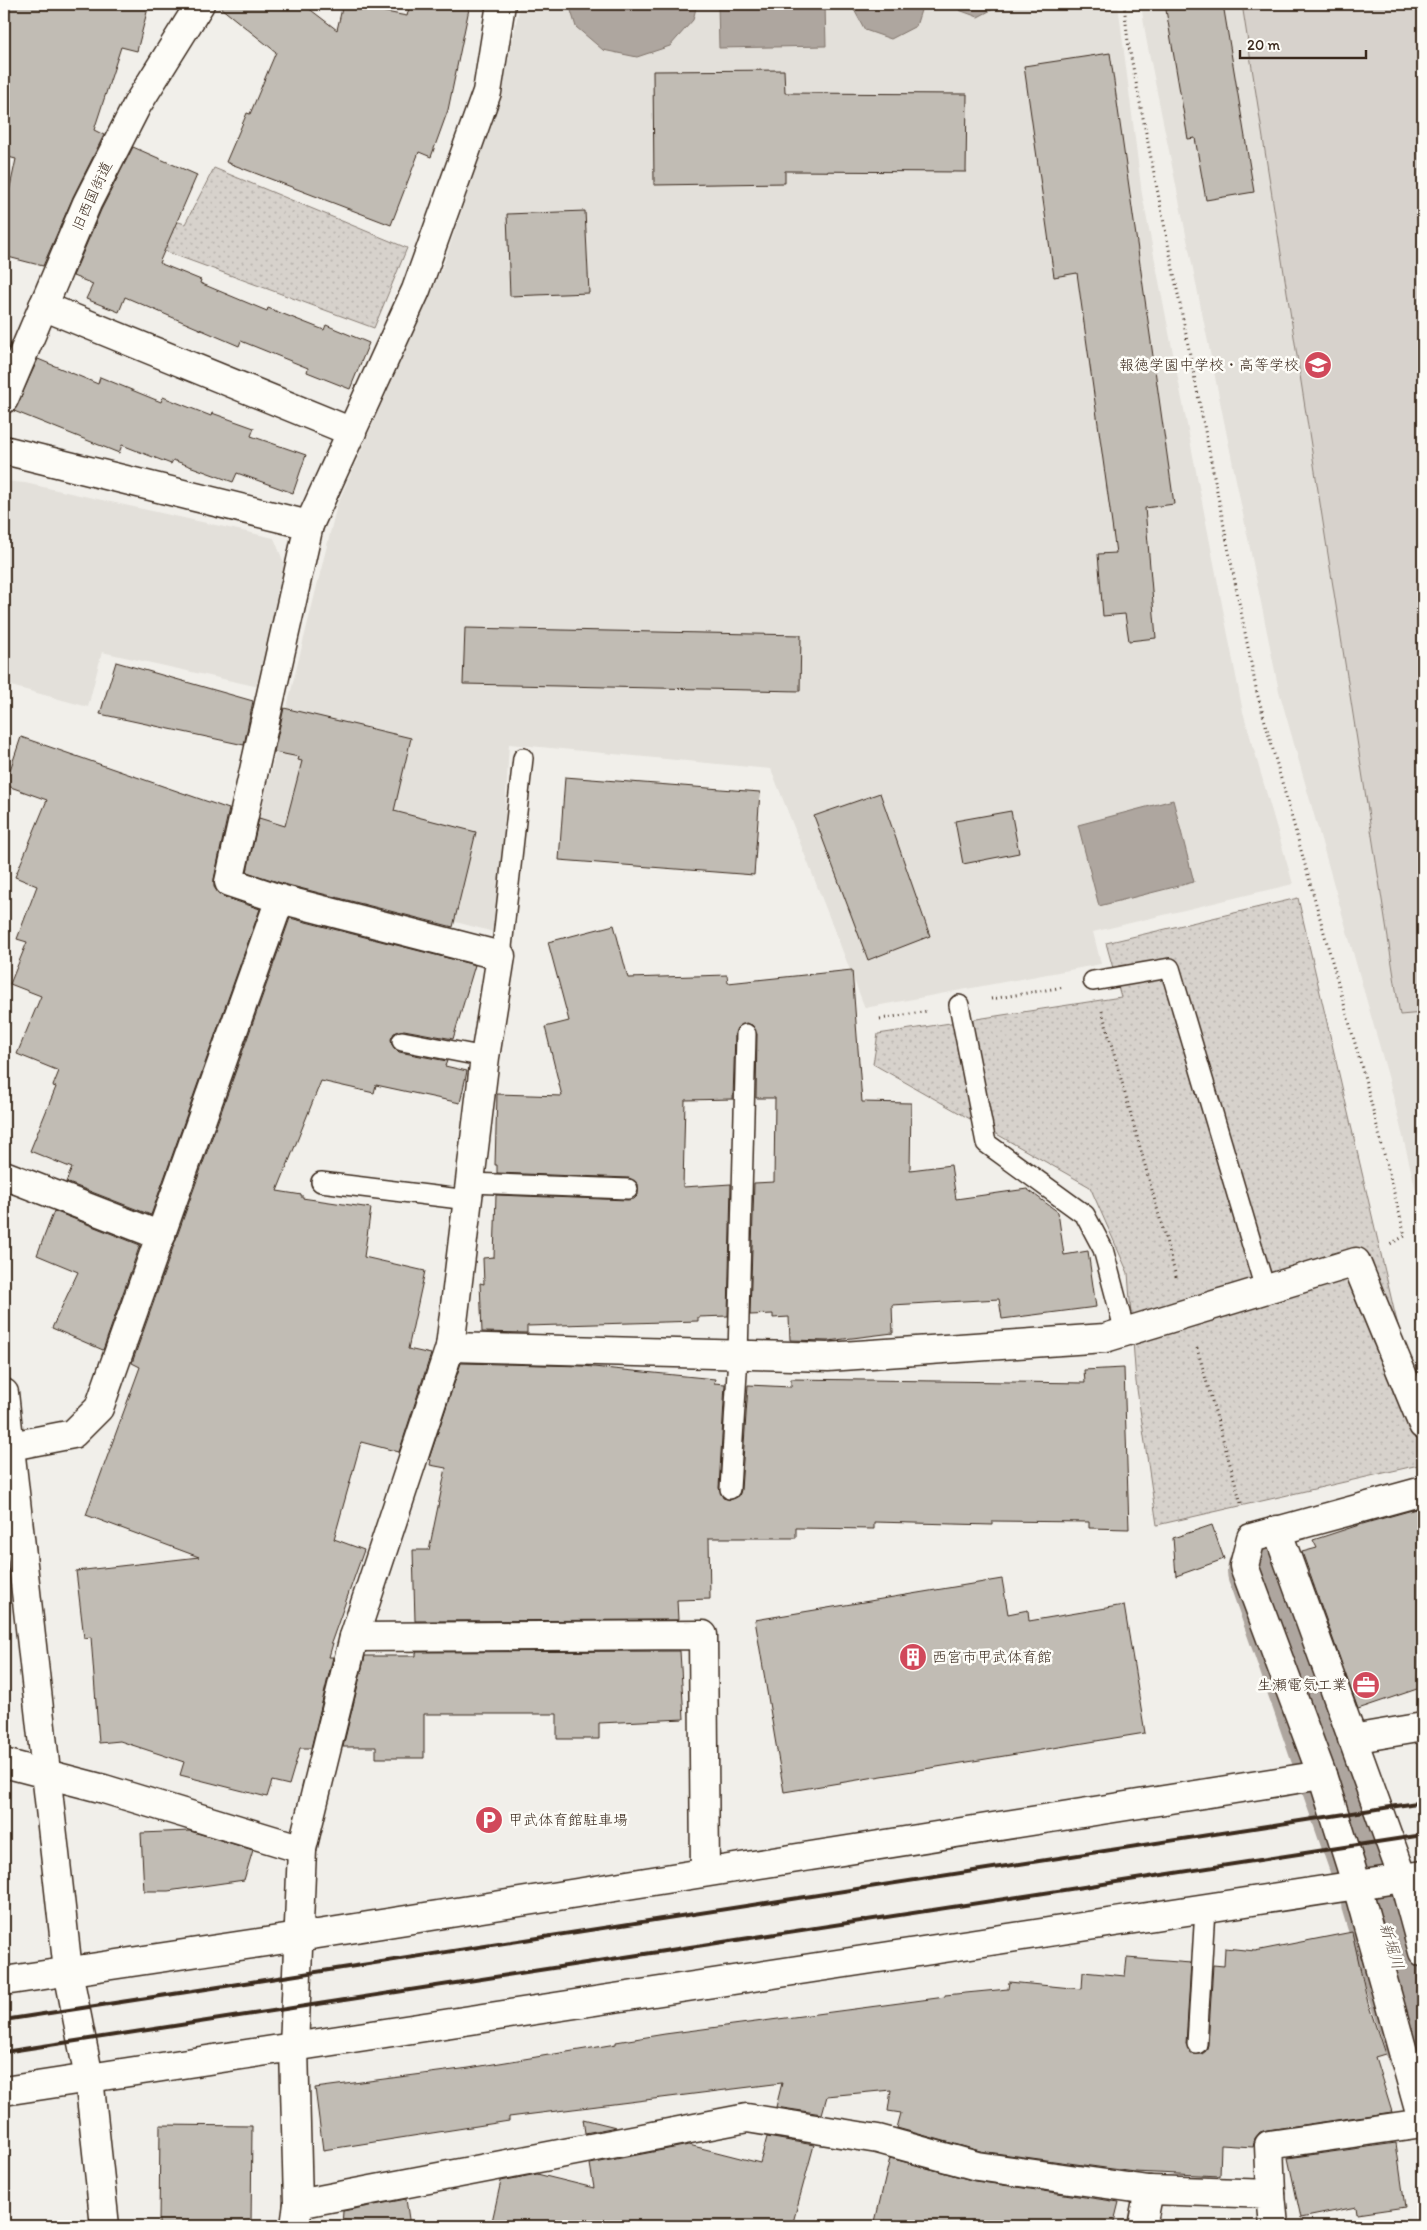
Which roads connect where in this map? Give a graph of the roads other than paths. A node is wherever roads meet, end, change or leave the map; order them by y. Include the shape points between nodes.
1 (200, 4) edge
2 (501, 4) edge
3 (44, 306) junction
4 (4, 398) edge
5 (352, 432) junction
6 (4, 450) edge
7 (309, 525) junction
8 (522, 758) dead end
9 (280, 899) junction
10 (501, 956) junction
11 (1093, 981) road end
12 (959, 1005) road end
13 (746, 1034) dead end
14 (402, 1041) dead end
15 (485, 1058) junction
16 (4, 1175) edge
17 (321, 1182) dead end
18 (628, 1189) dead end
19 (469, 1192) junction
20 (161, 1236) junction
21 (1265, 1289) junction
22 (1125, 1332) junction
23 (450, 1348) junction
24 (738, 1356) junction
25 (4, 1393) edge
26 (1423, 1426) edge
27 (11, 1446) junction
28 (730, 1489) dead end
29 (1423, 1490) edge
30 (1277, 1530) junction
31 (354, 1637) junction
32 (1423, 1727) edge
33 (1352, 1739) junction
34 (4, 1762) edge
35 (47, 1775) junction
36 (1322, 1775) junction
37 (302, 1849) junction
38 (705, 1871) junction
39 (1413, 1877) edge
40 (1357, 1886) junction
41 (1205, 1909) junction
42 (299, 1937) junction
43 (1423, 1952) edge
44 (68, 1971) junction
45 (4, 1981) edge
46 (1197, 2044) dead end
47 (294, 2048) junction
48 (89, 2078) junction
49 (4, 2091) edge
50 (1423, 2123) edge
51 (1150, 2190) junction
52 (1271, 2194) junction
53 (297, 2215) edge
54 (104, 2226) edge
55 (1142, 2226) edge
56 (1274, 2226) edge

1 - 3 street, 旧西国街道 via 137,105 88,203
2 - 5 street via 486,92 416,290
3 - 4 street, 旧西国街道
3 - 5 street
5 - 7 street
6 - 7 street
7 - 9 street via 230,882
8 - 10 lane
9 - 10 street
9 - 20 street
10 - 15 street
11 - 21 lane via 1170,968
12 - 22 lane via 986,1143 1085,1215 1103,1250
13 - 24 lane
14 - 15 lane
15 - 19 street
16 - 20 street
17 - 19 lane
18 - 19 lane
19 - 23 street
20 - 27 street via 99,1408 73,1434
21 - 22 street
21 - 26 street via 1356,1262
22 - 24 street via 1105,1338 828,1358
23 - 24 street
23 - 31 street
24 - 28 lane
25 - 27 street
27 - 35 street
29 - 30 street
30 - 33 street
30 - 36 street via 1251,1538 1244,1566
31 - 37 street
31 - 38 street via 703,1635
32 - 33 street
33 - 39 street
34 - 35 street
35 - 37 street
35 - 44 street
36 - 38 street
36 - 40 street
37 - 42 street
38 - 42 street
39 - 40 street
39 - 43 street
40 - 41 street
40 - 50 street
41 - 46 lane
41 - 47 street
42 - 44 street
42 - 47 street
44 - 45 street
44 - 48 street
47 - 48 street
47 - 53 street
48 - 49 street
48 - 54 street
50 - 52 street via 1269,2145
51 - 52 street
51 - 53 street via 977,2166 878,2139 748,2118
51 - 55 street
52 - 56 street

